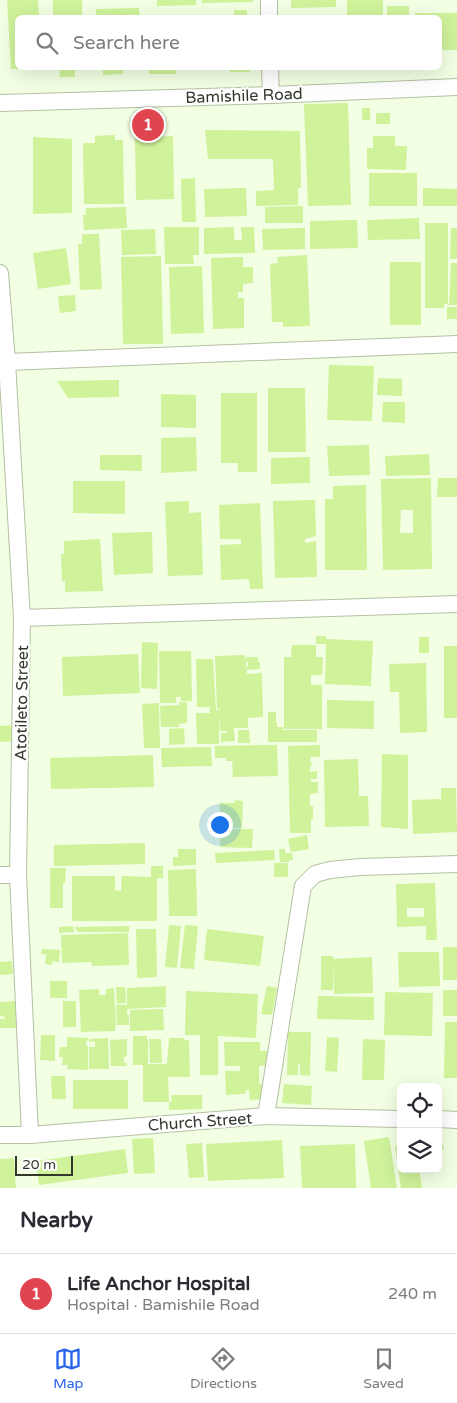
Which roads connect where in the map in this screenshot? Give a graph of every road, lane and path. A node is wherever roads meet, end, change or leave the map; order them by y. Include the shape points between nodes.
1 (268, 0) edge
2 (269, 15) edge
3 (270, 70) edge
4 (457, 87) edge
5 (271, 95) junction
6 (0, 103) edge
7 (0, 273) edge
8 (457, 344) edge
9 (7, 362) junction
10 (457, 604) edge
11 (22, 618) junction
12 (457, 864) edge
13 (0, 875) edge
14 (18, 875) junction
15 (266, 1116) junction
16 (397, 1119) edge
17 (442, 1119) edge
18 (457, 1120) edge
19 (0, 1135) edge
20 (30, 1135) junction

1 - 2 street
3 - 5 street
4 - 5 street, Bamishile Road
5 - 6 street, Bamishile Road
7 - 9 street, Atotileto Street
8 - 9 street
9 - 11 street, Atotileto Street
10 - 11 street
11 - 14 street, Atotileto Street
12 - 15 street via 330,870 315,874 303,886
13 - 14 street
14 - 20 street, Atotileto Street
15 - 16 street, Church Street
15 - 20 street, Church Street
17 - 18 street
19 - 20 street, Church Street

